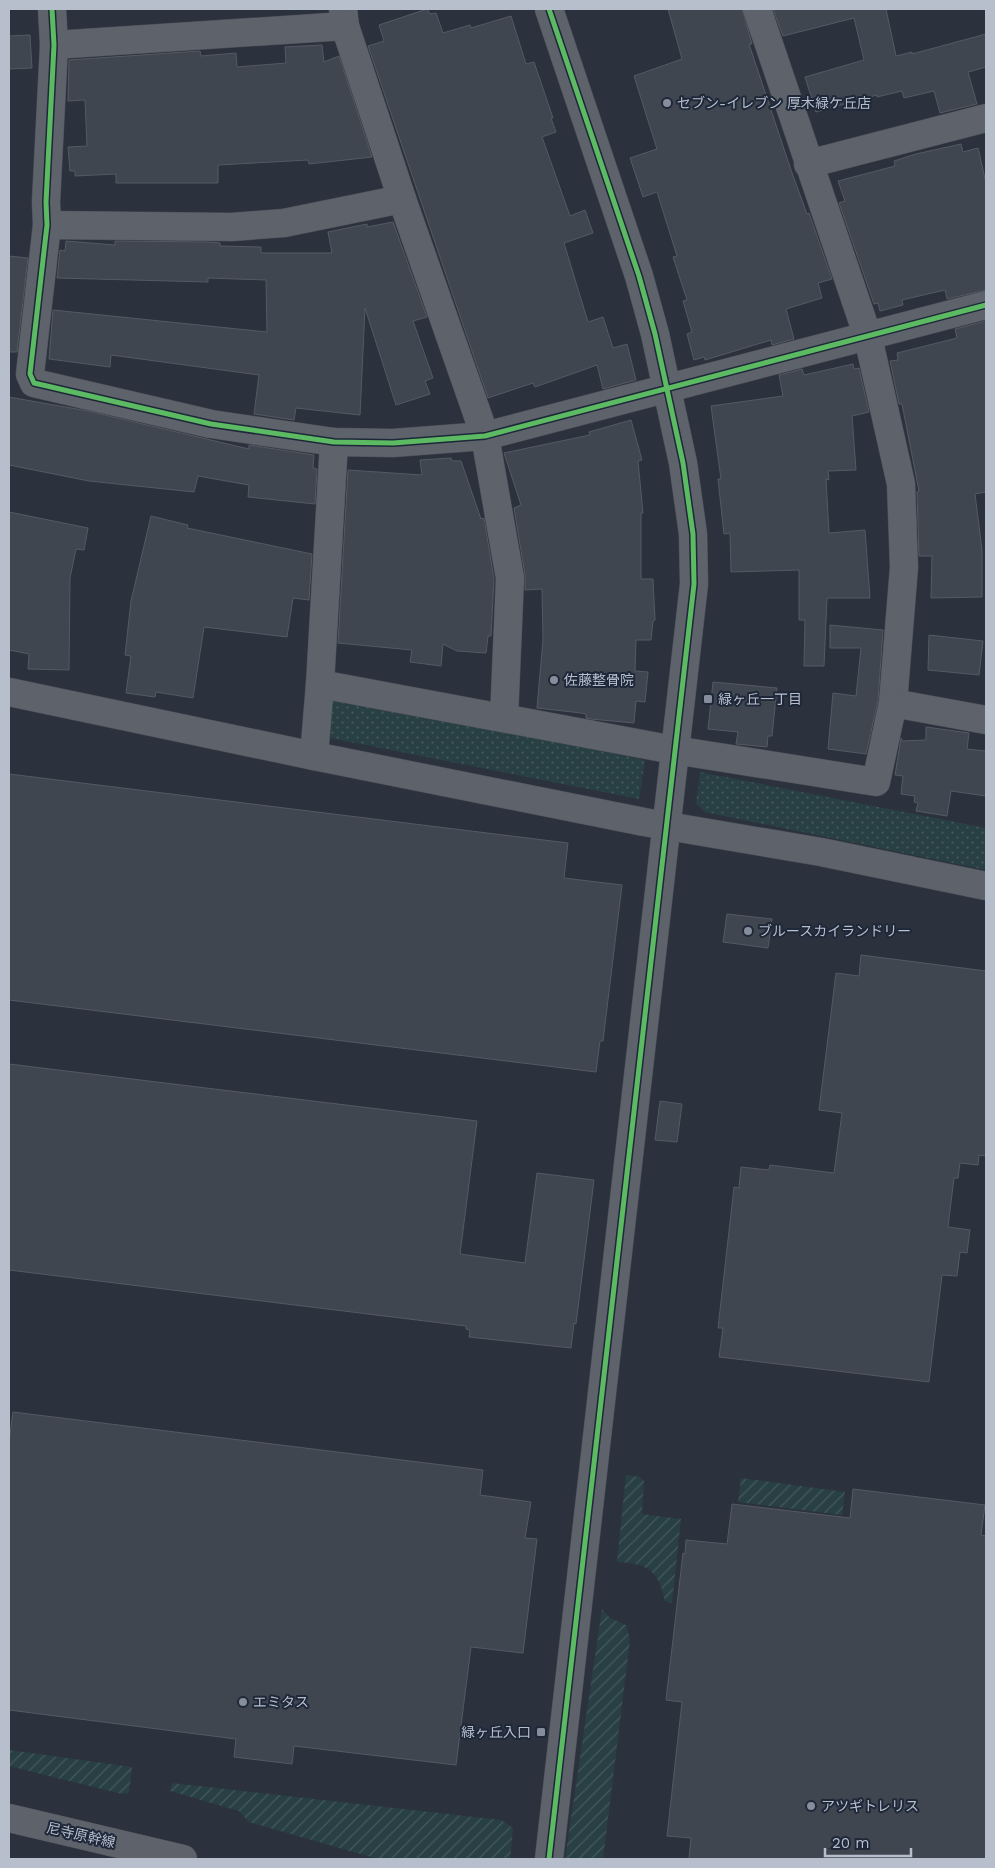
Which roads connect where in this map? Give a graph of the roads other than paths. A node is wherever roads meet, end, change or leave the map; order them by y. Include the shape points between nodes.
1 (52, 9) edge
2 (549, 9) edge
3 (757, 9) edge
4 (344, 17) edge
5 (54, 45) junction
6 (986, 118) edge
7 (808, 164) junction
8 (402, 199) junction
9 (47, 225) junction
10 (986, 305) edge
11 (868, 337) junction
12 (668, 389) junction
13 (484, 436) junction
14 (334, 442) junction
15 (320, 684) junction
16 (9, 692) edge
17 (893, 703) junction
18 (504, 718) junction
19 (986, 720) edge
20 (674, 750) junction
21 (314, 756) junction
22 (667, 826) junction
23 (986, 886) edge
24 (9, 1818) edge
25 (183, 1859) edge
26 (549, 1859) edge

1 - 5 street
2 - 12 street via 639,276
3 - 7 street
4 - 5 street
4 - 8 street
5 - 9 street
6 - 7 street
7 - 11 street
8 - 9 street via 284,224 232,227
8 - 13 street
9 - 14 street via 30,374 34,383 211,424
10 - 11 street
11 - 12 street
11 - 17 street via 901,484 904,567
12 - 13 street
12 - 20 street via 693,534 694,584
13 - 14 street via 393,443
13 - 18 street via 510,578
14 - 15 street
15 - 18 street
15 - 21 street
16 - 21 street
17 - 19 street
17 - 20 street via 876,782
18 - 20 street
20 - 22 street
21 - 22 street
22 - 23 street via 822,852
22 - 26 street
24 - 25 street, 尼寺原幹線

